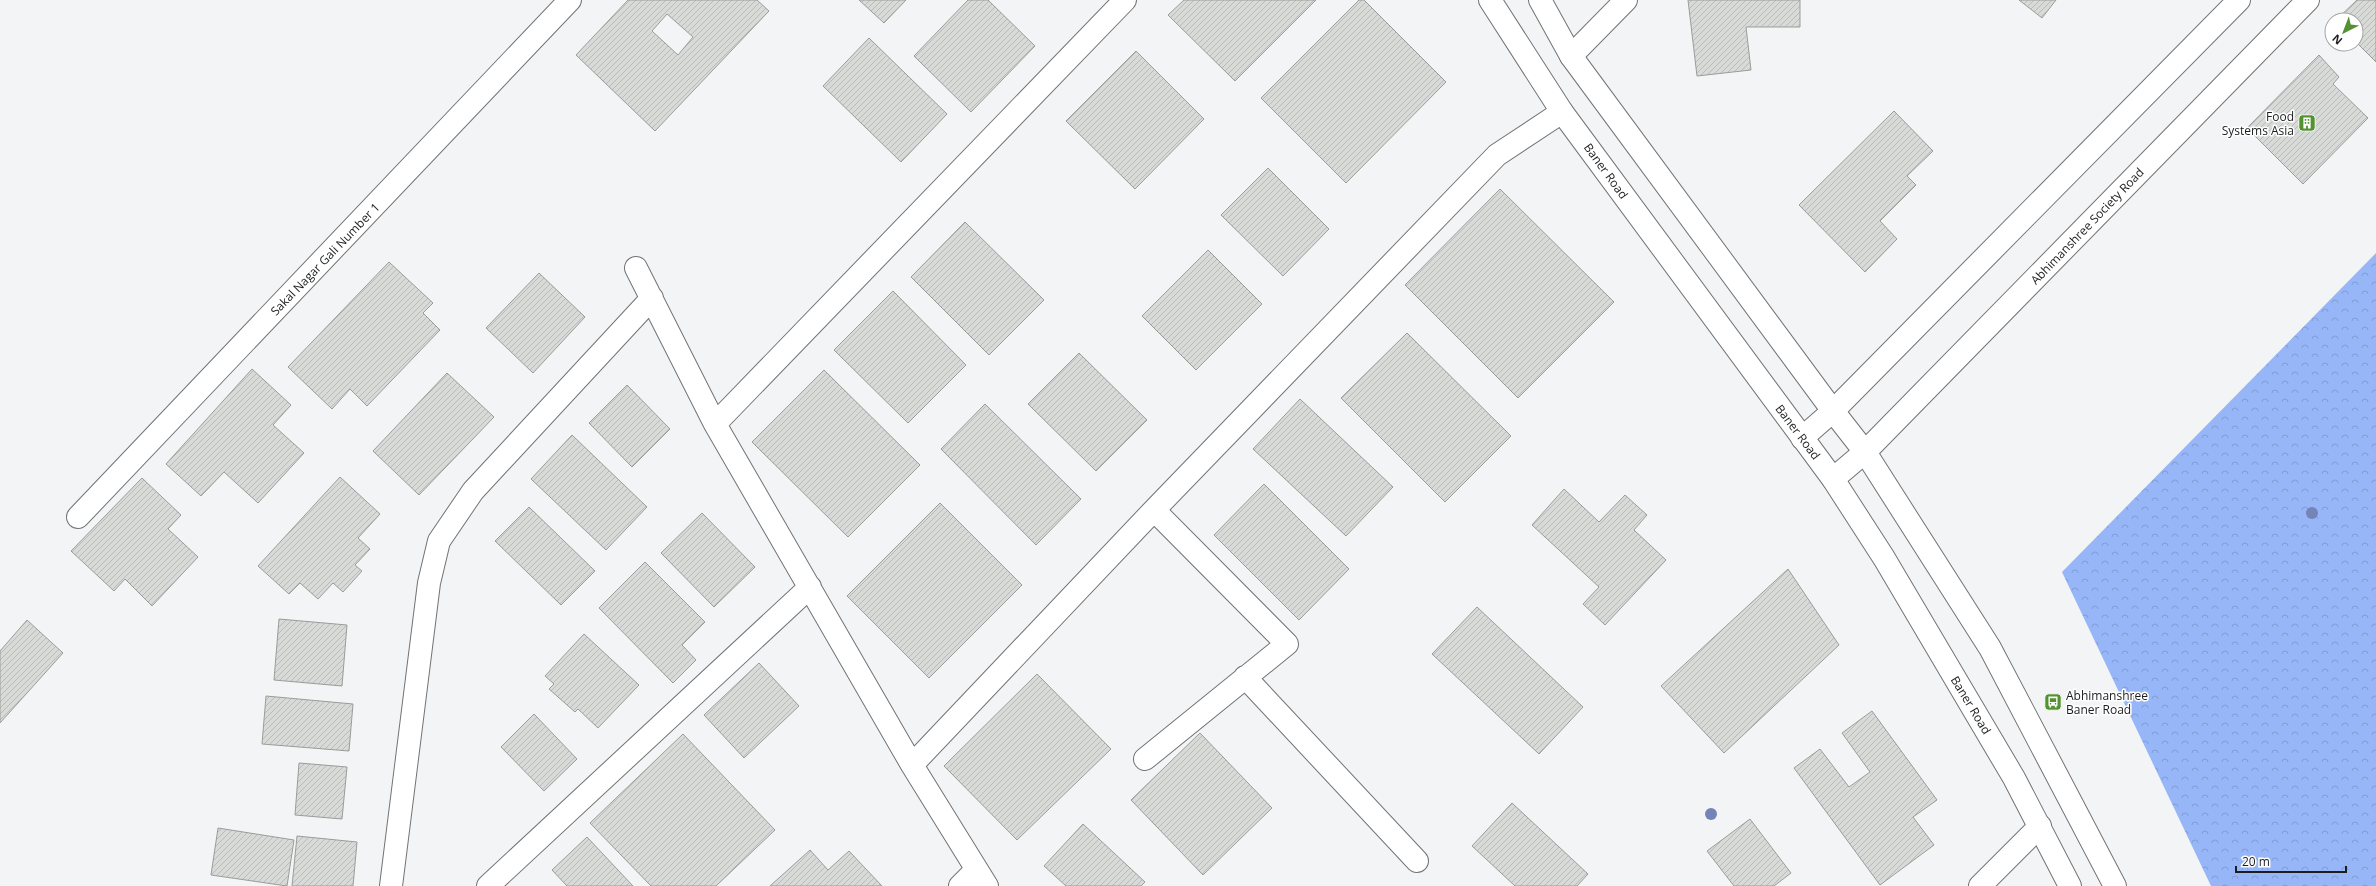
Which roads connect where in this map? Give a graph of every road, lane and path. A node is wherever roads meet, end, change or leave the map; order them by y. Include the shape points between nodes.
1 (570, 0) edge
2 (1125, 0) edge
3 (1490, 0) edge
4 (1540, 0) edge
5 (1626, 0) edge
6 (2239, 0) edge
7 (2308, 0) edge
8 (1571, 56) junction
9 (1562, 112) junction
10 (636, 268) dead end
11 (652, 298) junction
12 (1833, 411) junction
13 (715, 424) junction
14 (1802, 438) junction
15 (1866, 452) junction
16 (1832, 478) junction
17 (1154, 510) junction
18 (78, 518) dead end
19 (810, 587) junction
20 (1245, 677) junction
21 (1145, 759) dead end
22 (912, 765) junction
23 (2040, 826) junction
24 (1417, 861) dead end
25 (982, 878) edge
26 (391, 886) edge
27 (488, 886) edge
28 (960, 886) edge
29 (1980, 886) edge
30 (2070, 886) edge
31 (2115, 886) edge

1 - 18 street, Sakal Nagar Gali Number 1
2 - 13 street
3 - 9 street, Baner Road
4 - 8 street
5 - 8 street
6 - 12 street
7 - 15 street, Abhimanshree Society Road
8 - 12 street
9 - 14 street, Baner Road
9 - 17 street via 1496,156
10 - 11 street
11 - 13 street
11 - 26 street via 472,491 439,541 429,583
12 - 14 street
12 - 15 street
13 - 19 street
14 - 16 street, Baner Road
15 - 16 street, Abhimanshree Society Road
15 - 31 street via 1990,648
16 - 23 street, Baner Road via 1888,565
17 - 20 street via 1287,644
17 - 22 street
19 - 22 street
19 - 27 street
20 - 21 street
20 - 24 street
22 - 25 street
23 - 29 street
23 - 30 street, Baner Road
25 - 28 street

